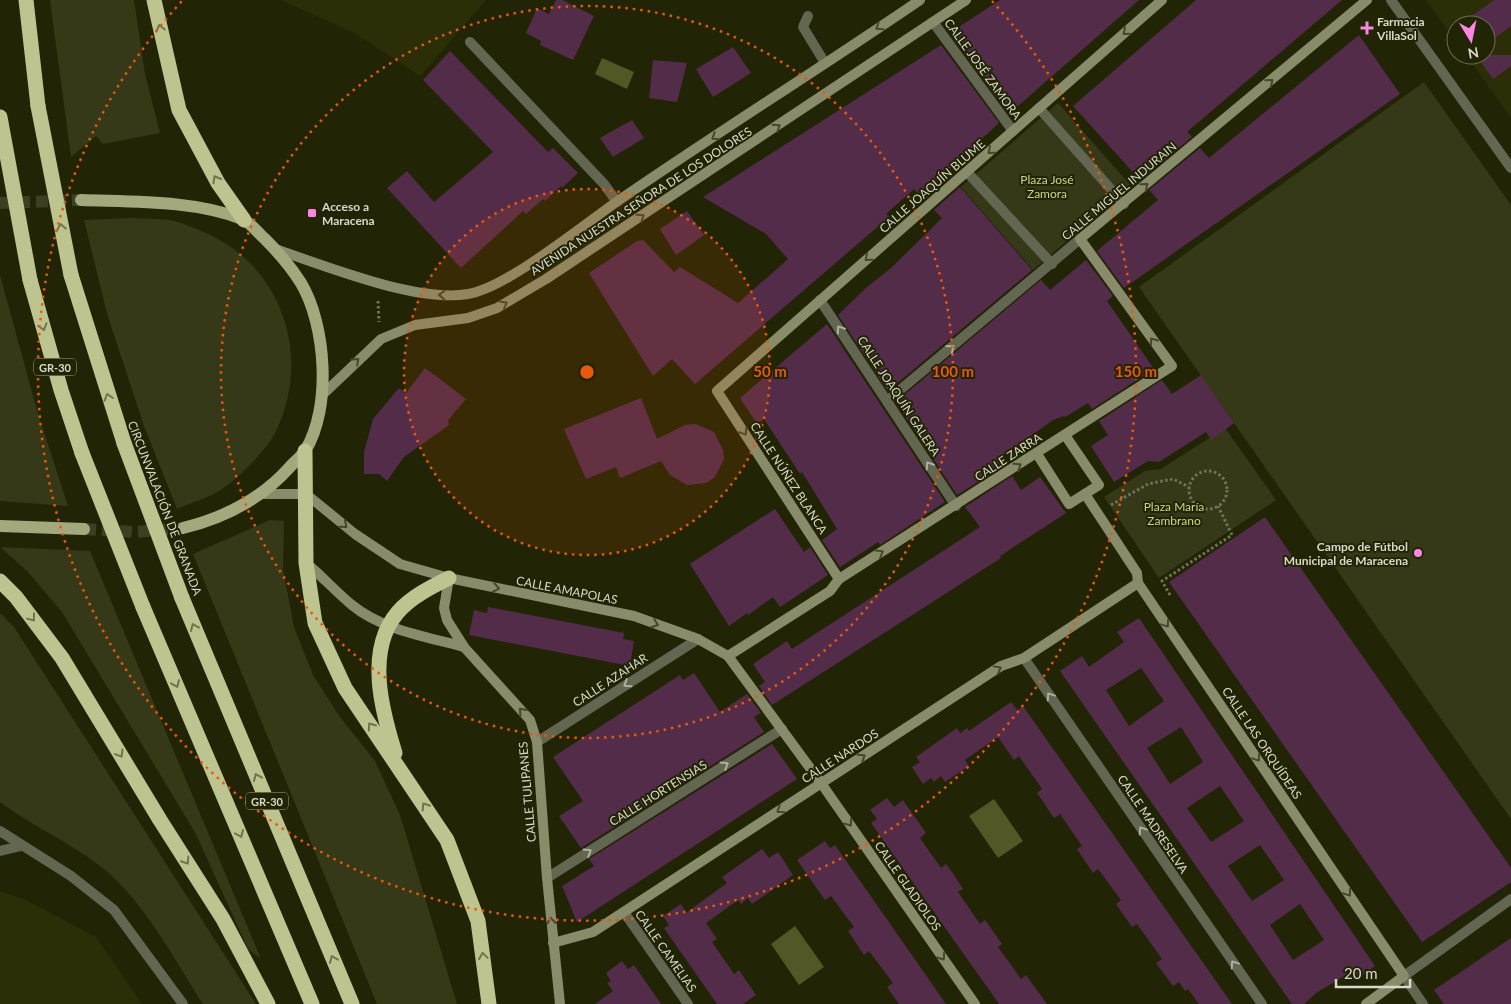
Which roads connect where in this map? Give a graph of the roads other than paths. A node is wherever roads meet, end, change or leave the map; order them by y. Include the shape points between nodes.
1 (26, 0) edge
2 (154, 0) edge
3 (920, 0) edge
4 (966, 0) edge
5 (1162, 0) edge
6 (1367, 0) edge
7 (1391, 0) edge
8 (808, 16) dead end
9 (933, 22) junction
10 (470, 42) dead end
11 (825, 64) junction
12 (1039, 108) junction
13 (0, 117) edge
14 (1014, 131) junction
15 (1511, 168) edge
16 (967, 172) junction
17 (81, 200) tunnel mouth
18 (617, 202) junction
19 (1124, 204) junction
20 (244, 220) junction
21 (1080, 239) junction
22 (275, 249) junction
23 (1052, 264) junction
24 (820, 300) junction
25 (717, 391) joint
26 (322, 396) junction
27 (887, 401) junction
28 (1066, 435) junction
29 (305, 451) junction
30 (1037, 454) junction
31 (261, 494) junction
32 (306, 494) junction
33 (1085, 494) junction
34 (956, 506) junction
35 (0, 526) edge
36 (183, 528) tunnel mouth
37 (84, 529) tunnel mouth
38 (306, 563) junction
39 (449, 578) junction
40 (839, 579) junction
41 (0, 581) edge
42 (1138, 583) junction
43 (389, 625) junction
44 (698, 639) junction
45 (464, 648) junction
46 (728, 656) junction
47 (1024, 658) junction
48 (782, 729) junction
49 (536, 742) junction
50 (399, 766) junction
51 (821, 783) junction
52 (0, 831) edge
53 (21, 846) junction
54 (0, 850) edge
55 (547, 878) junction
56 (1511, 899) edge
57 (624, 912) junction
58 (553, 943) junction
59 (1404, 976) junction
60 (183, 1004) edge
61 (268, 1004) edge
62 (312, 1004) edge
63 (352, 1004) edge
64 (490, 1004) edge
65 (560, 1004) edge
66 (688, 1004) edge
67 (975, 1004) edge
68 (1262, 1004) edge
69 (1366, 1004) edge
70 (1423, 1004) edge

63 -> 1 highway, CIRCUNVALACIÓN DE GRANADA / GR-30, bridge via 182,598 124,443 71,275 38,106
20 -> 2 highway via 218,183 179,110
3 -> 11 street, AVENIDA NUESTRA SEÑORA DE LOS DOLORES
4 - 9 street, AVENIDA NUESTRA SEÑORA DE LOS DOLORES
5 -> 12 street, CALLE JOAQUÍN BLUME
19 -> 6 street, CALLE MIGUEL INDURAIN
7 - 15 street
8 - 11 street via 803,27
9 - 14 street, CALLE JOSÉ ZAMORA
26 -> 9 street, AVENIDA NUESTRA SEÑORA DE LOS DOLORES via 381,339 415,325 468,318 497,308 546,279
10 - 18 street, AVENIDA NUESTRA SEÑORA DE LOS DOLORES via 604,184
11 -> 18 street, AVENIDA NUESTRA SEÑORA DE LOS DOLORES
12 - 14 street, CALLE JOAQUÍN BLUME
12 - 19 street
13 -> 62 highway, GR-30, bridge via 30,280 82,453 143,607
14 -> 16 street, CALLE JOAQUÍN BLUME
16 - 23 street
16 -> 24 street, CALLE JOAQUÍN BLUME
17 - 20 main road via 161,202
18 -> 22 street, AVENIDA NUESTRA SEÑORA DE LOS DOLORES via 506,278 470,294 438,296 378,283
19 - 21 street, CALLE MIGUEL INDURAIN
20 - 22 main road
21 - 23 street, CALLE MIGUEL INDURAIN
28 -> 21 street, CALLE ZARRA via 1172,366
22 - 26 main road via 301,284 312,309 321,348
27 -> 23 street, CALLE MIGUEL INDURAIN
24 - 25 street, CALLE JOAQUÍN BLUME
27 -> 24 street, CALLE JOAQUÍN GALERA
25 -> 40 street, CALLE NÚÑEZ BLANCA
26 - 29 main road
34 -> 27 street, CALLE JOAQUÍN GALERA
28 - 30 street, CALLE ZARRA
28 - 33 street via 1099,485
29 - 31 main road
29 - 32 highway
30 - 33 street via 1069,504
34 -> 30 street, CALLE ZARRA
31 - 32 street
31 - 36 main road via 236,510
32 - 38 highway
32 -> 39 street, CALLE AMAPOLAS via 355,534 400,564
33 - 42 street, CALLE LAS ORQUÍDEAS via 1137,573
40 -> 34 street, CALLE ZARRA
35 - 37 main road
38 - 43 street via 352,606
50 -> 38 highway via 341,680 316,623
39 - 43 highway via 425,590 398,612
39 -> 44 street, CALLE AMAPOLAS via 634,616
39 - 45 street, CALLE TULIPANES via 445,616
40 - 46 street, CALLE ZARRA via 830,591
41 -> 61 highway via 16,596 62,658 223,919
42 - 47 street, CALLE NARDOS
42 -> 59 street, CALLE LAS ORQUÍDEAS
43 - 45 street
43 - 50 highway via 377,672
44 - 46 street, CALLE AMAPOLAS
44 -> 49 street, CALLE AZAHAR
49 -> 45 street, CALLE TULIPANES via 530,720
46 - 48 street, CALLE AMAPOLAS
51 -> 47 street, CALLE NARDOS via 1001,666
68 -> 47 street, CALLE MADRESELVA
48 - 51 street, CALLE AMAPOLAS
55 -> 48 street, CALLE HORTENSIAS
49 - 55 street, CALLE TULIPANES
64 -> 50 highway via 478,921 447,840
51 -> 57 street, CALLE NARDOS
51 -> 67 street, CALLE GLADIOLOS
52 - 53 street
53 - 54 street
53 - 60 street via 71,876 114,910
58 -> 55 street, CALLE TULIPANES
56 - 59 street
57 - 58 street, CALLE NARDOS via 592,932
57 - 66 street, CALLE CAMELIAS
58 - 65 street, CALLE TULIPANES
59 - 69 street
59 - 70 street, CALLE LAS ORQUÍDEAS

